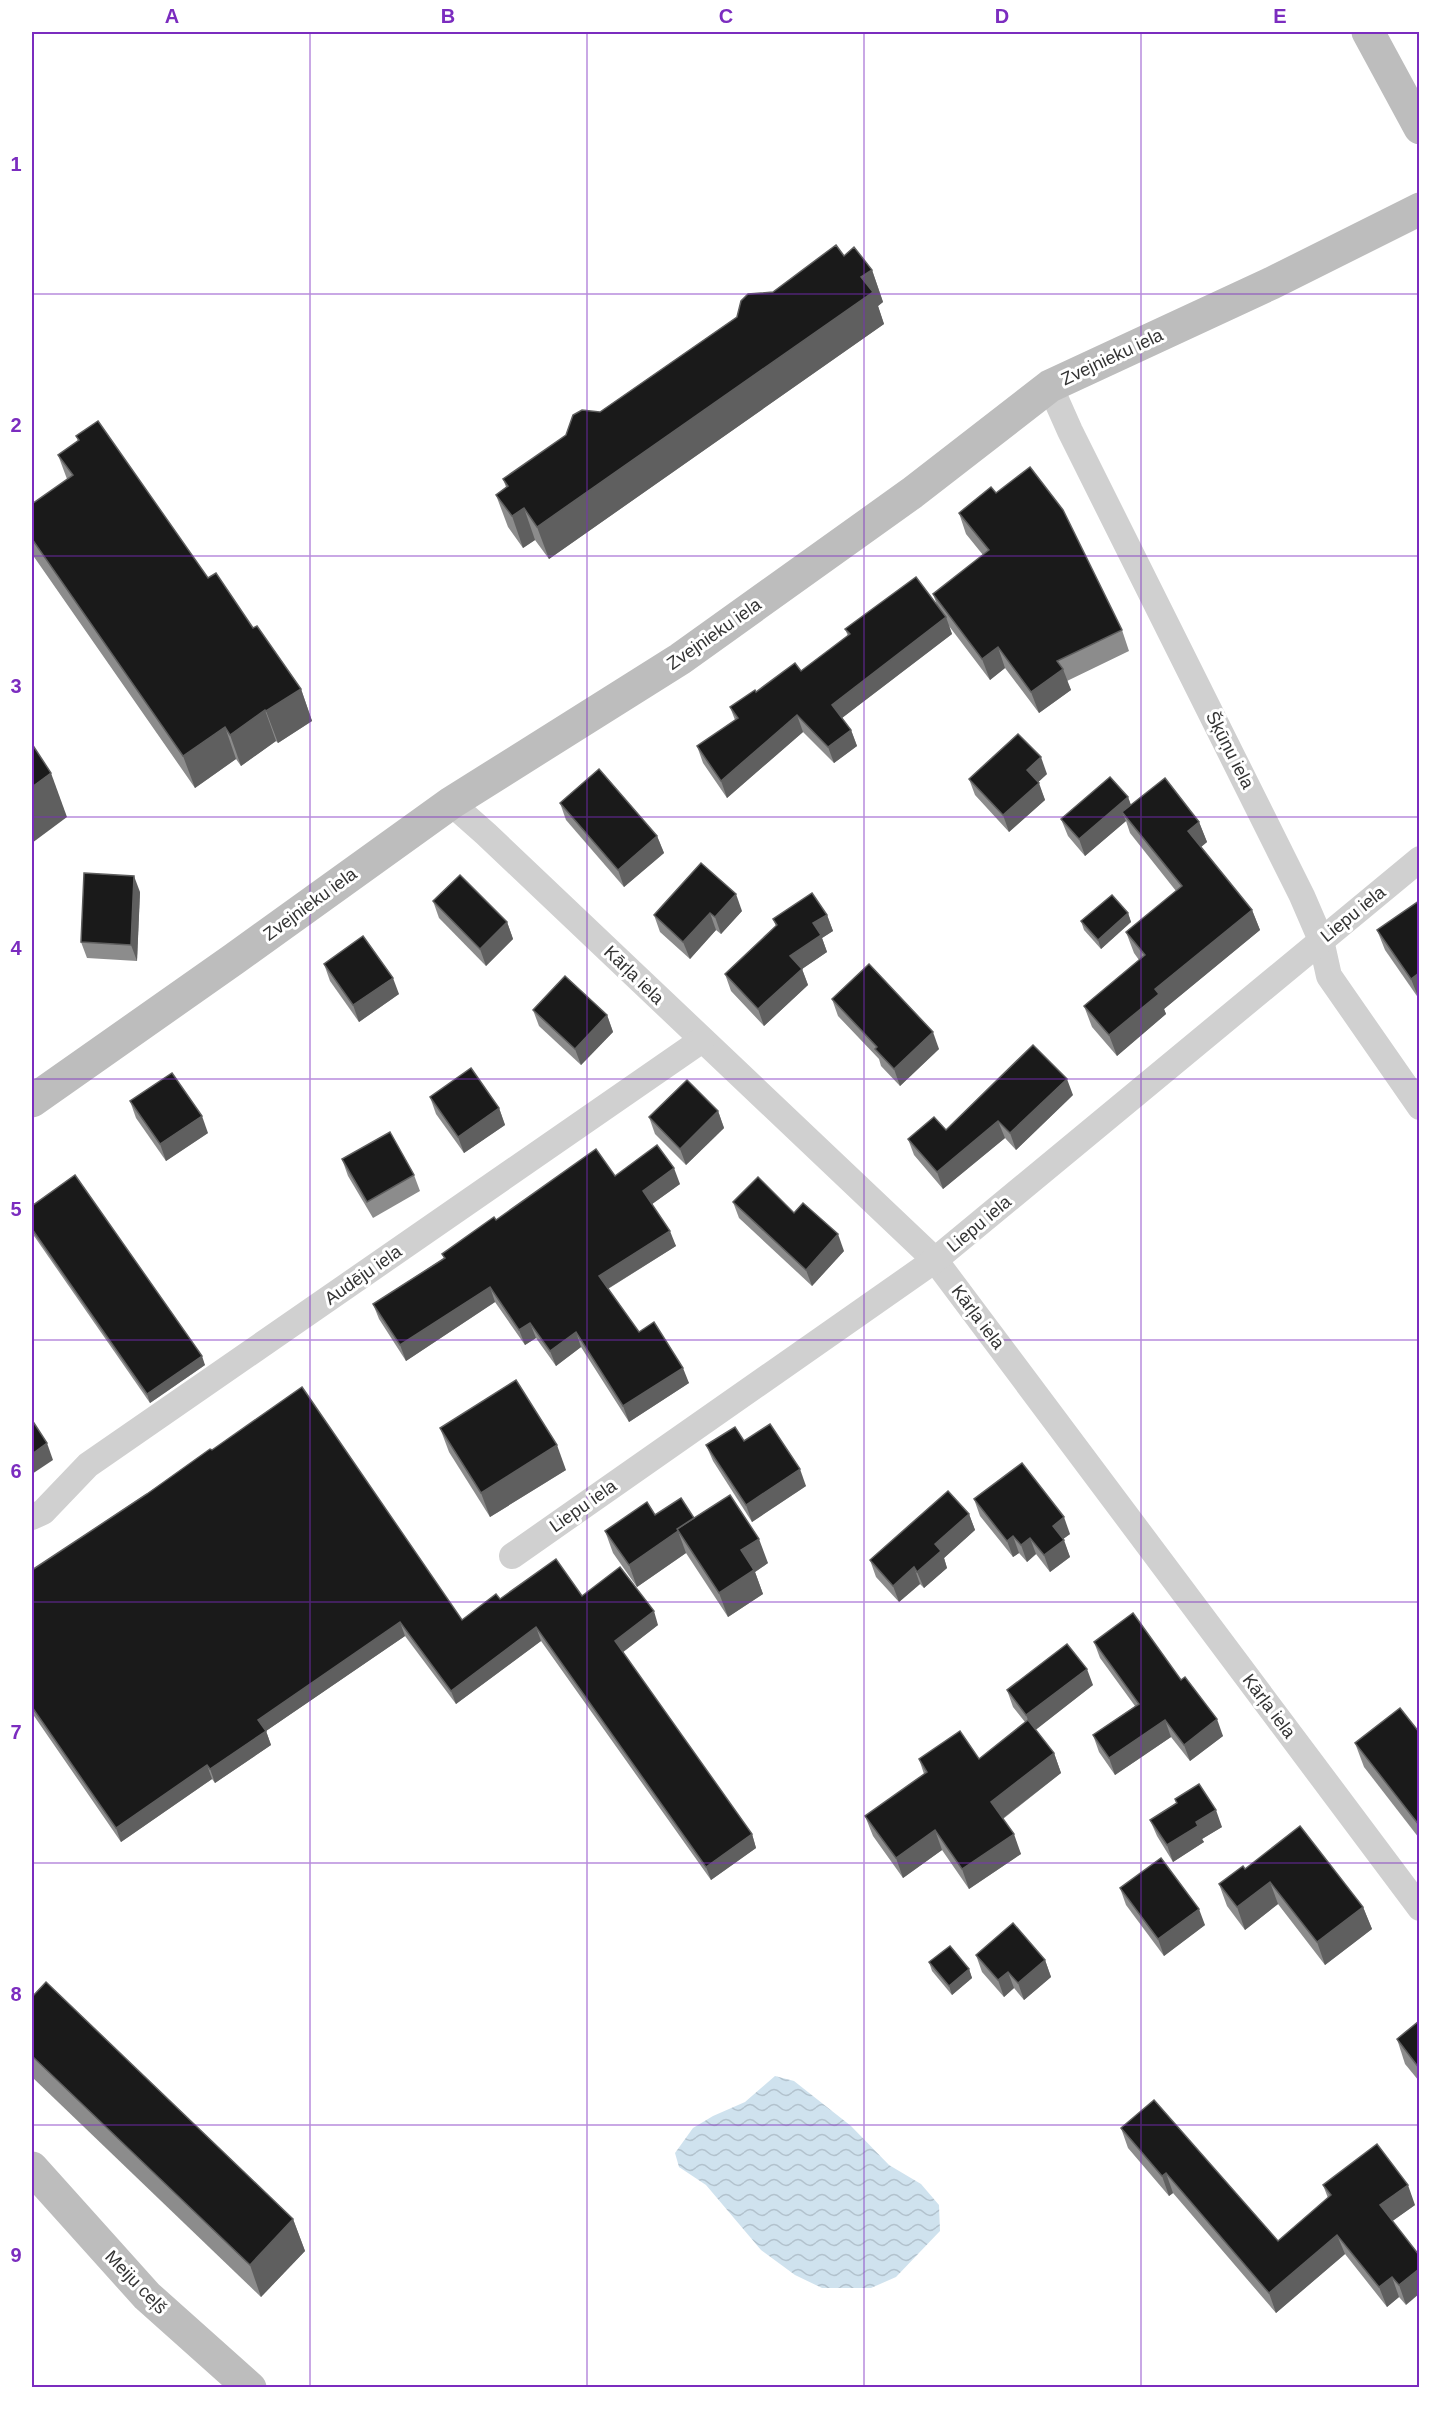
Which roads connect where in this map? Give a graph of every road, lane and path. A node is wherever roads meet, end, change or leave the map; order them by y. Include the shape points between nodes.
1 (1368, 32) edge
2 (1419, 128) edge
3 (1419, 209) edge
4 (1050, 386) junction
5 (451, 803) junction
6 (1419, 859) edge
7 (1322, 939) junction
8 (702, 1040) junction
9 (32, 1101) edge
10 (1419, 1107) edge
11 (935, 1260) junction
12 (32, 1517) edge
13 (512, 1556) dead end
14 (1419, 1908) edge
15 (32, 2168) edge
16 (250, 2388) edge

1 - 2 street
3 - 4 street, Zvejnieku iela via 1272,283
4 - 5 street, Zvejnieku iela via 912,493 680,659
4 - 7 street, Šķūņu iela
5 - 8 street, Kārļa iela
5 - 9 street, Zvejnieku iela
6 - 7 street, Liepu iela
7 - 10 street, Šķūņu iela via 1329,976
7 - 11 street, Liepu iela
8 - 11 street, Kārļa iela
8 - 12 street, Audēju iela via 88,1465 43,1512
11 - 13 street, Liepu iela
11 - 14 street, Kārļa iela
15 - 16 street, Meiju ceļš via 147,2296

